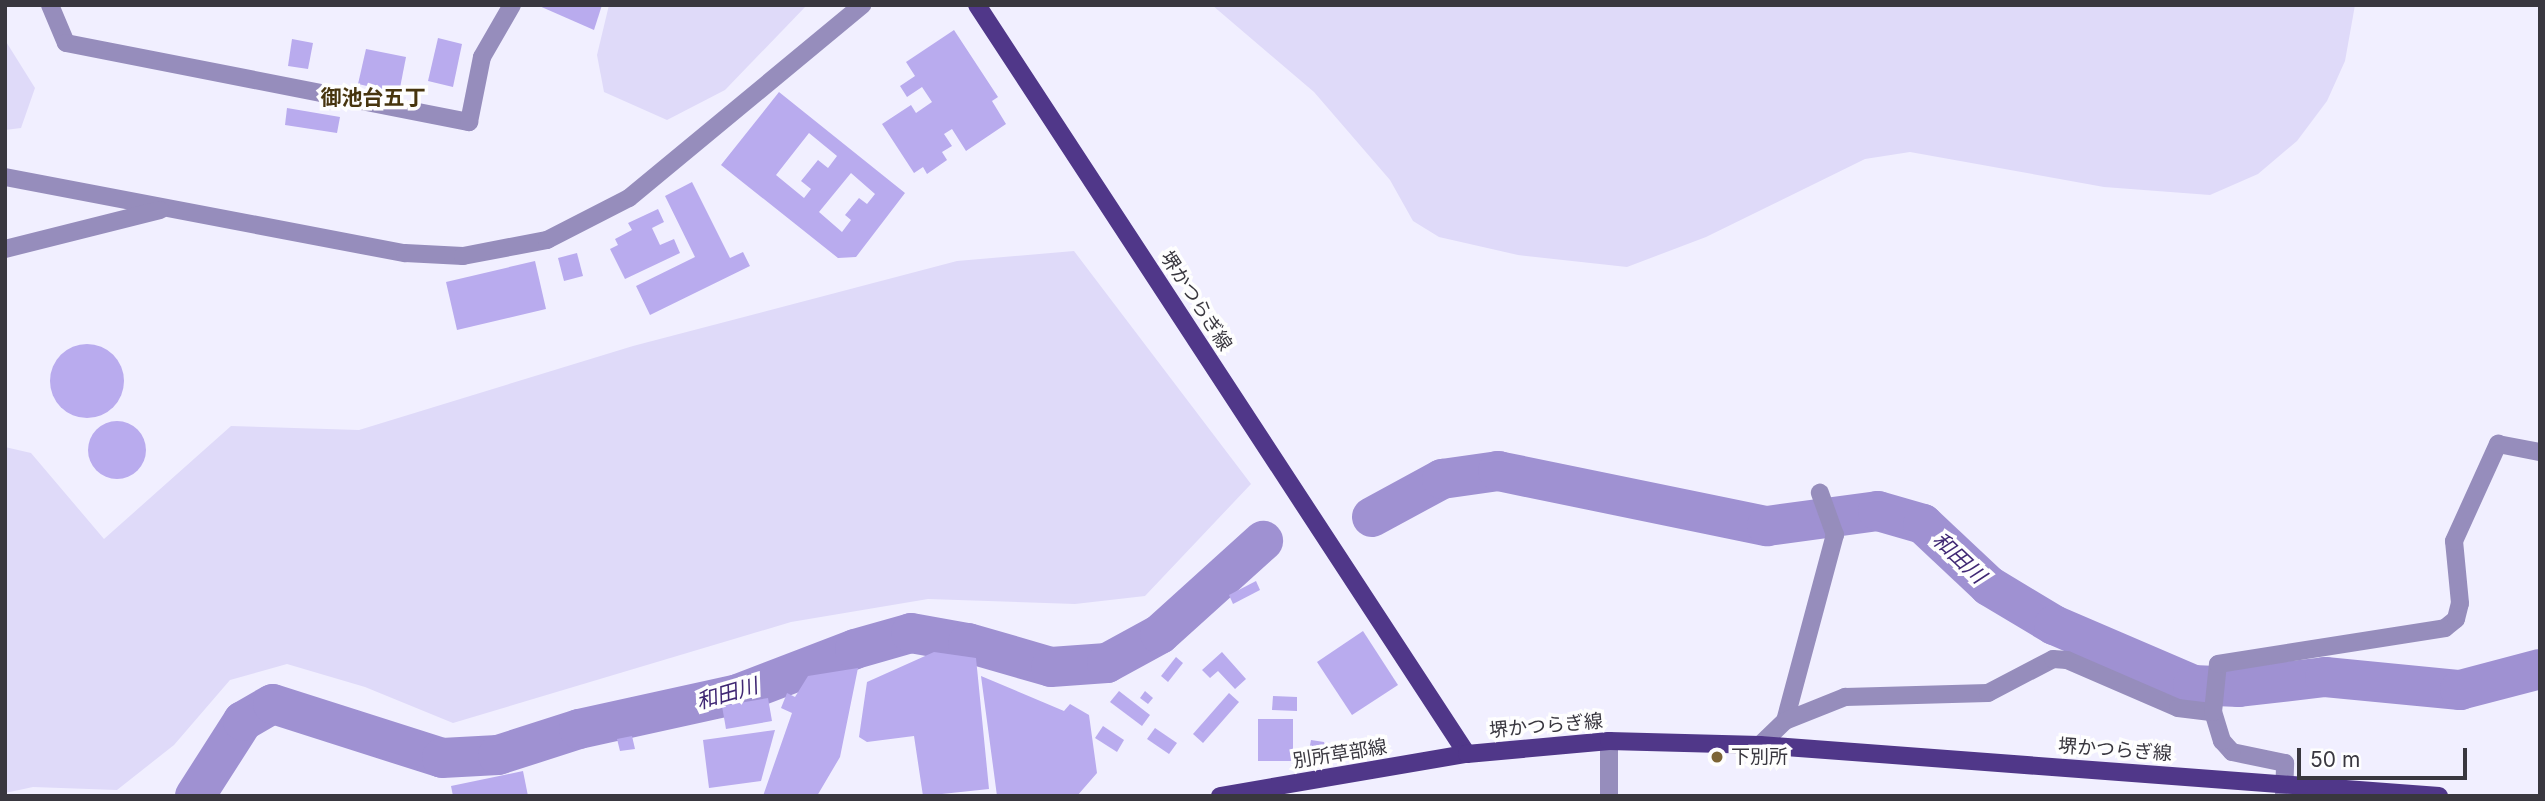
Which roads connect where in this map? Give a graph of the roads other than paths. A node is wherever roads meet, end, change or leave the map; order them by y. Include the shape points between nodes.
1 (50, 5) edge
2 (512, 5) edge
3 (862, 5) edge
4 (977, 5) edge
5 (5, 177) edge
6 (167, 208) junction
7 (5, 249) edge
8 (2540, 452) edge
9 (1820, 493) dead end
10 (2213, 712) junction
11 (1785, 721) junction
12 (1609, 741) junction
13 (1760, 745) junction
14 (1467, 754) junction
15 (1313, 788) edge
16 (2286, 790) edge
17 (1220, 796) edge
18 (1609, 796) edge
19 (2439, 796) edge

1 - 2 street via 66,43 469,122 482,57
3 - 6 street via 629,198 547,240 463,257 405,253
4 - 14 main road, 堺かつらぎ線
5 - 6 street
6 - 7 street
8 - 10 street via 2498,444 2454,541 2460,603 2456,619 2445,628 2218,664
9 - 11 street via 1835,535
10 - 11 street via 2178,708 2067,660 2053,659 1988,692 1845,697
10 - 16 street via 2222,741 2232,752 2285,763
11 - 13 street
12 - 13 main road, 堺かつらぎ線
12 - 14 main road, 堺かつらぎ線
12 - 18 street
13 - 16 main road, 堺かつらぎ線
14 - 15 main road, 別所草部線
15 - 17 main road, 別所草部線
16 - 19 main road, 堺かつらぎ線

